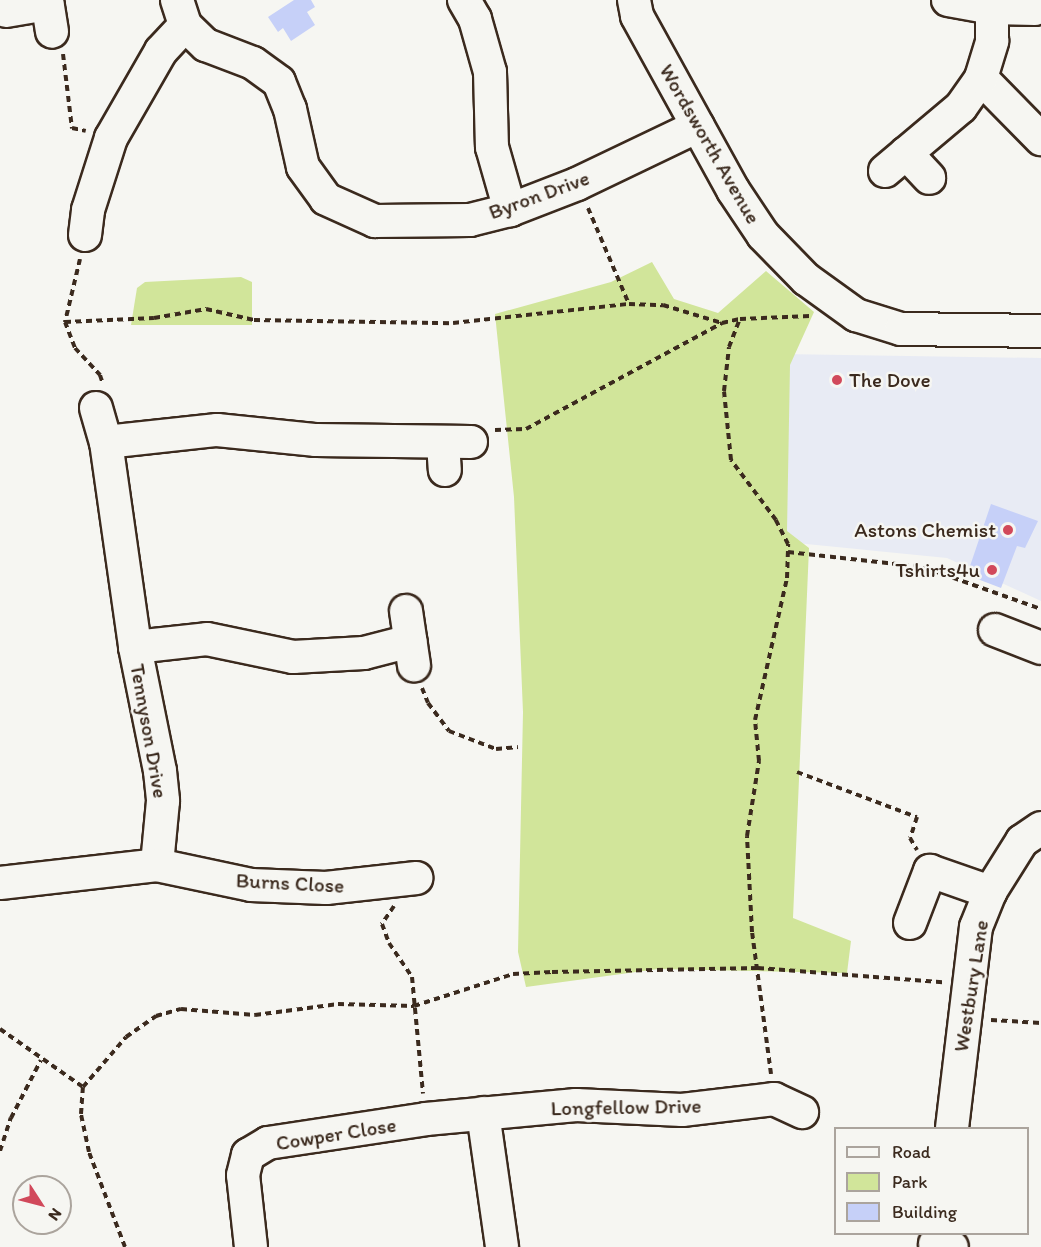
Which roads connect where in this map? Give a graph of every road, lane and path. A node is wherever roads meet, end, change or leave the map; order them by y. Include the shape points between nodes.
1 (464, 0) edge
2 (634, 0) edge
3 (948, 0) edge
4 (992, 8) junction
5 (1035, 9) dead end
6 (6, 11) dead end
7 (49, 12) edge
8 (181, 12) edge
9 (981, 78) junction
10 (698, 126) junction
11 (111, 138) junction
12 (1041, 140) edge
13 (929, 178) dead end
14 (577, 184) junction
15 (510, 210) junction
16 (85, 235) joint
17 (629, 304) junction
18 (856, 315) junction
19 (740, 319) junction
20 (65, 322) junction
21 (722, 323) junction
22 (1041, 331) edge
23 (96, 408) joint
24 (106, 442) junction
25 (453, 452) joint
26 (788, 552) junction
27 (1041, 609) edge
28 (995, 630) dead end
29 (410, 639) joint
30 (135, 647) junction
31 (1041, 648) edge
32 (518, 747) dead end
33 (797, 772) dead end
34 (1041, 828) edge
35 (157, 865) junction
36 (930, 871) junction
37 (0, 883) edge
38 (400, 889) joint
39 (990, 892) junction
40 (910, 923) dead end
41 (758, 968) junction
42 (969, 984) junction
43 (414, 1006) junction
44 (965, 1018) junction
45 (1041, 1023) edge
46 (0, 1029) edge
47 (41, 1060) junction
48 (83, 1087) junction
49 (774, 1099) junction
50 (802, 1112) dead end
51 (483, 1113) junction
52 (426, 1119) junction
53 (952, 1127) edge
54 (0, 1151) edge
55 (125, 1247) edge
56 (251, 1247) edge
57 (502, 1247) edge

1 - 15 street via 475,19 490,72 492,147
2 - 10 street, Wordsworth Avenue via 637,16
3 - 4 street
4 - 5 street
4 - 9 street via 992,41
6 - 7 street
7 - 11 path via 62,47 72,128
8 - 11 street
8 - 15 street, Byron Drive via 206,45 253,63 279,82 303,167 326,199 375,221 470,220
9 - 12 street
9 - 13 street via 961,107 896,162
10 - 14 street, Byron Drive
10 - 18 street, Wordsworth Avenue via 763,235 806,279
11 - 16 street via 88,210
14 - 15 street, Byron Drive
14 - 17 path
16 - 20 path
17 - 20 path via 453,323 254,320 206,309 154,318
17 - 21 path via 663,305
18 - 19 path
18 - 22 street, Wordsworth Avenue via 901,329
19 - 21 path
19 - 26 path via 729,347 724,392 731,460 776,520
20 - 23 path via 75,348 100,375 109,401
21 - 25 path via 525,429 483,430
23 - 24 street, Tennyson Drive
24 - 25 street via 217,430
24 - 30 street, Tennyson Drive
26 - 27 path via 923,567
26 - 41 path via 787,578 755,720 759,761 747,836
28 - 31 street
29 - 30 street via 364,653 292,657 207,639
29 - 32 path via 428,703 449,731 496,749
30 - 35 street, Tennyson Drive via 163,801
33 - 36 path via 917,817 910,838
34 - 39 street, Westbury Lane via 1022,841
35 - 37 street
35 - 38 street, Burns Close via 250,885
36 - 39 street
36 - 40 street
38 - 43 path via 382,924 389,943 412,977
39 - 42 street, Westbury Lane via 976,927
41 - 42 path
41 - 43 path via 513,974
41 - 49 path
42 - 44 street, Westbury Lane
43 - 48 path via 338,1004 255,1015 182,1009 156,1016 126,1037
43 - 52 path
44 - 45 path
44 - 53 street, Westbury Lane
46 - 47 path
47 - 48 path
47 - 54 path via 11,1118
48 - 55 path via 81,1114 89,1152
49 - 50 street
49 - 51 street, Longfellow Drive via 682,1110 576,1105
51 - 52 street, Cowper Close
51 - 57 street
52 - 56 street, Cowper Close via 268,1143 248,1155 243,1175

